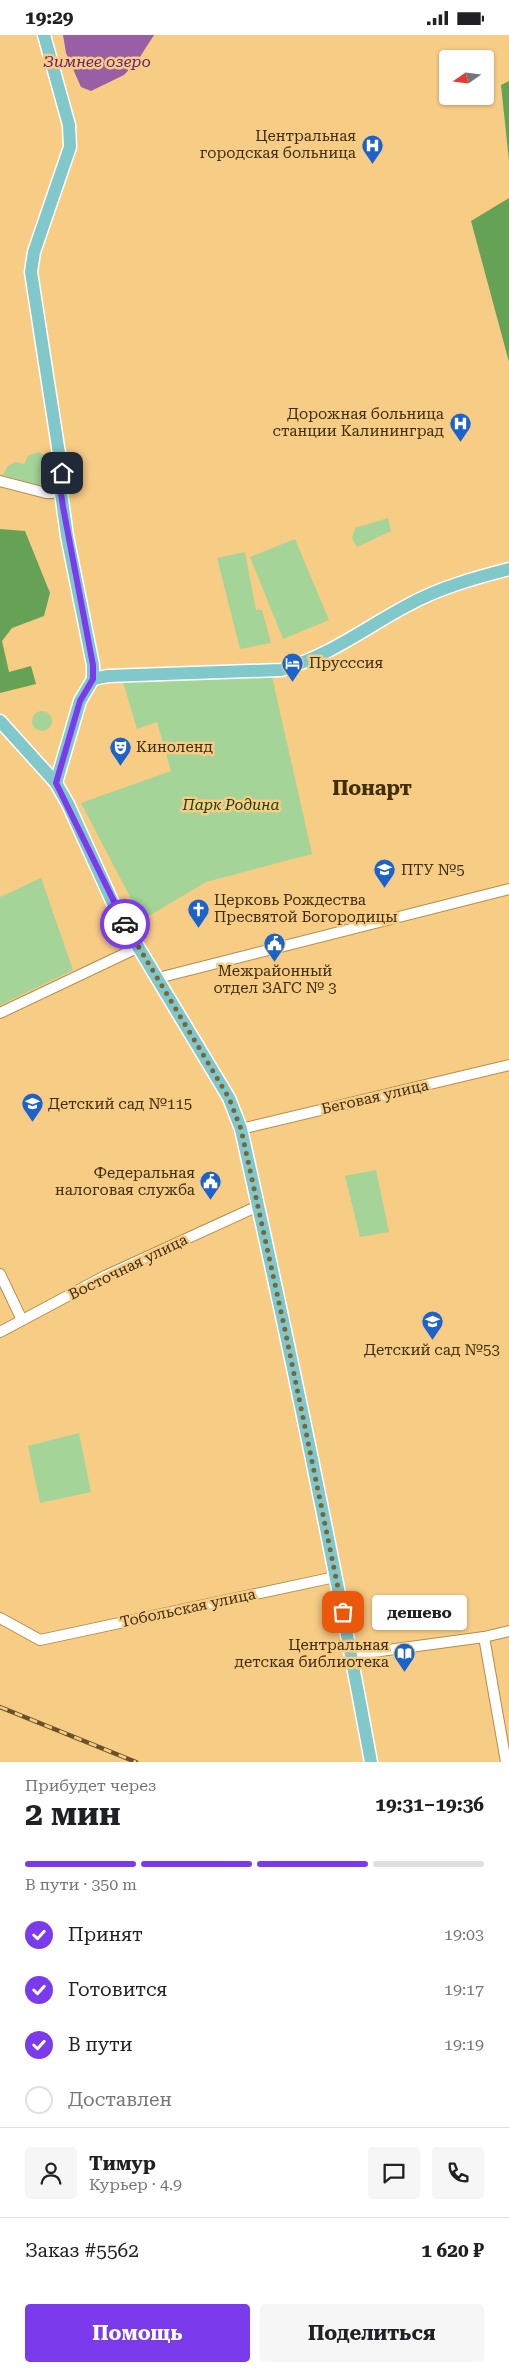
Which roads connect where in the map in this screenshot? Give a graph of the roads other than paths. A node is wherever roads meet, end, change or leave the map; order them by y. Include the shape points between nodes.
1 (44, 35) edge
2 (0, 481) edge
3 (61, 493) junction
4 (509, 569) edge
5 (93, 679) junction
6 (0, 721) edge
7 (56, 783) junction
8 (509, 889) edge
9 (139, 947) junction
10 (158, 978) junction
11 (0, 1013) edge
12 (509, 1065) edge
13 (241, 1129) junction
14 (258, 1206) junction
15 (0, 1274) edge
16 (22, 1320) junction
17 (0, 1332) edge
18 (335, 1577) junction
19 (0, 1618) edge
20 (509, 1631) edge
21 (484, 1637) junction
22 (351, 1655) junction
23 (371, 1762) edge
24 (506, 1762) edge

1 - 3 main road via 70,135 70,147 34,252 31,272 62,473
2 - 3 street via 46,493
3 - 5 main road
4 - 5 main road via 433,593 347,643 308,662 281,670
5 - 7 main road via 80,701
6 - 7 main road
7 - 9 main road via 116,910
8 - 10 street
9 - 10 main road
9 - 11 street
10 - 13 main road via 229,1098
12 - 13 street, Беговая улица
13 - 14 main road
14 - 16 street, Восточная улица via 106,1276
14 - 18 main road
15 - 16 street
16 - 17 street, Восточная улица
18 - 19 street, Тобольская улица via 40,1640
18 - 22 main road
20 - 21 street
21 - 22 street
21 - 24 street
22 - 23 main road

